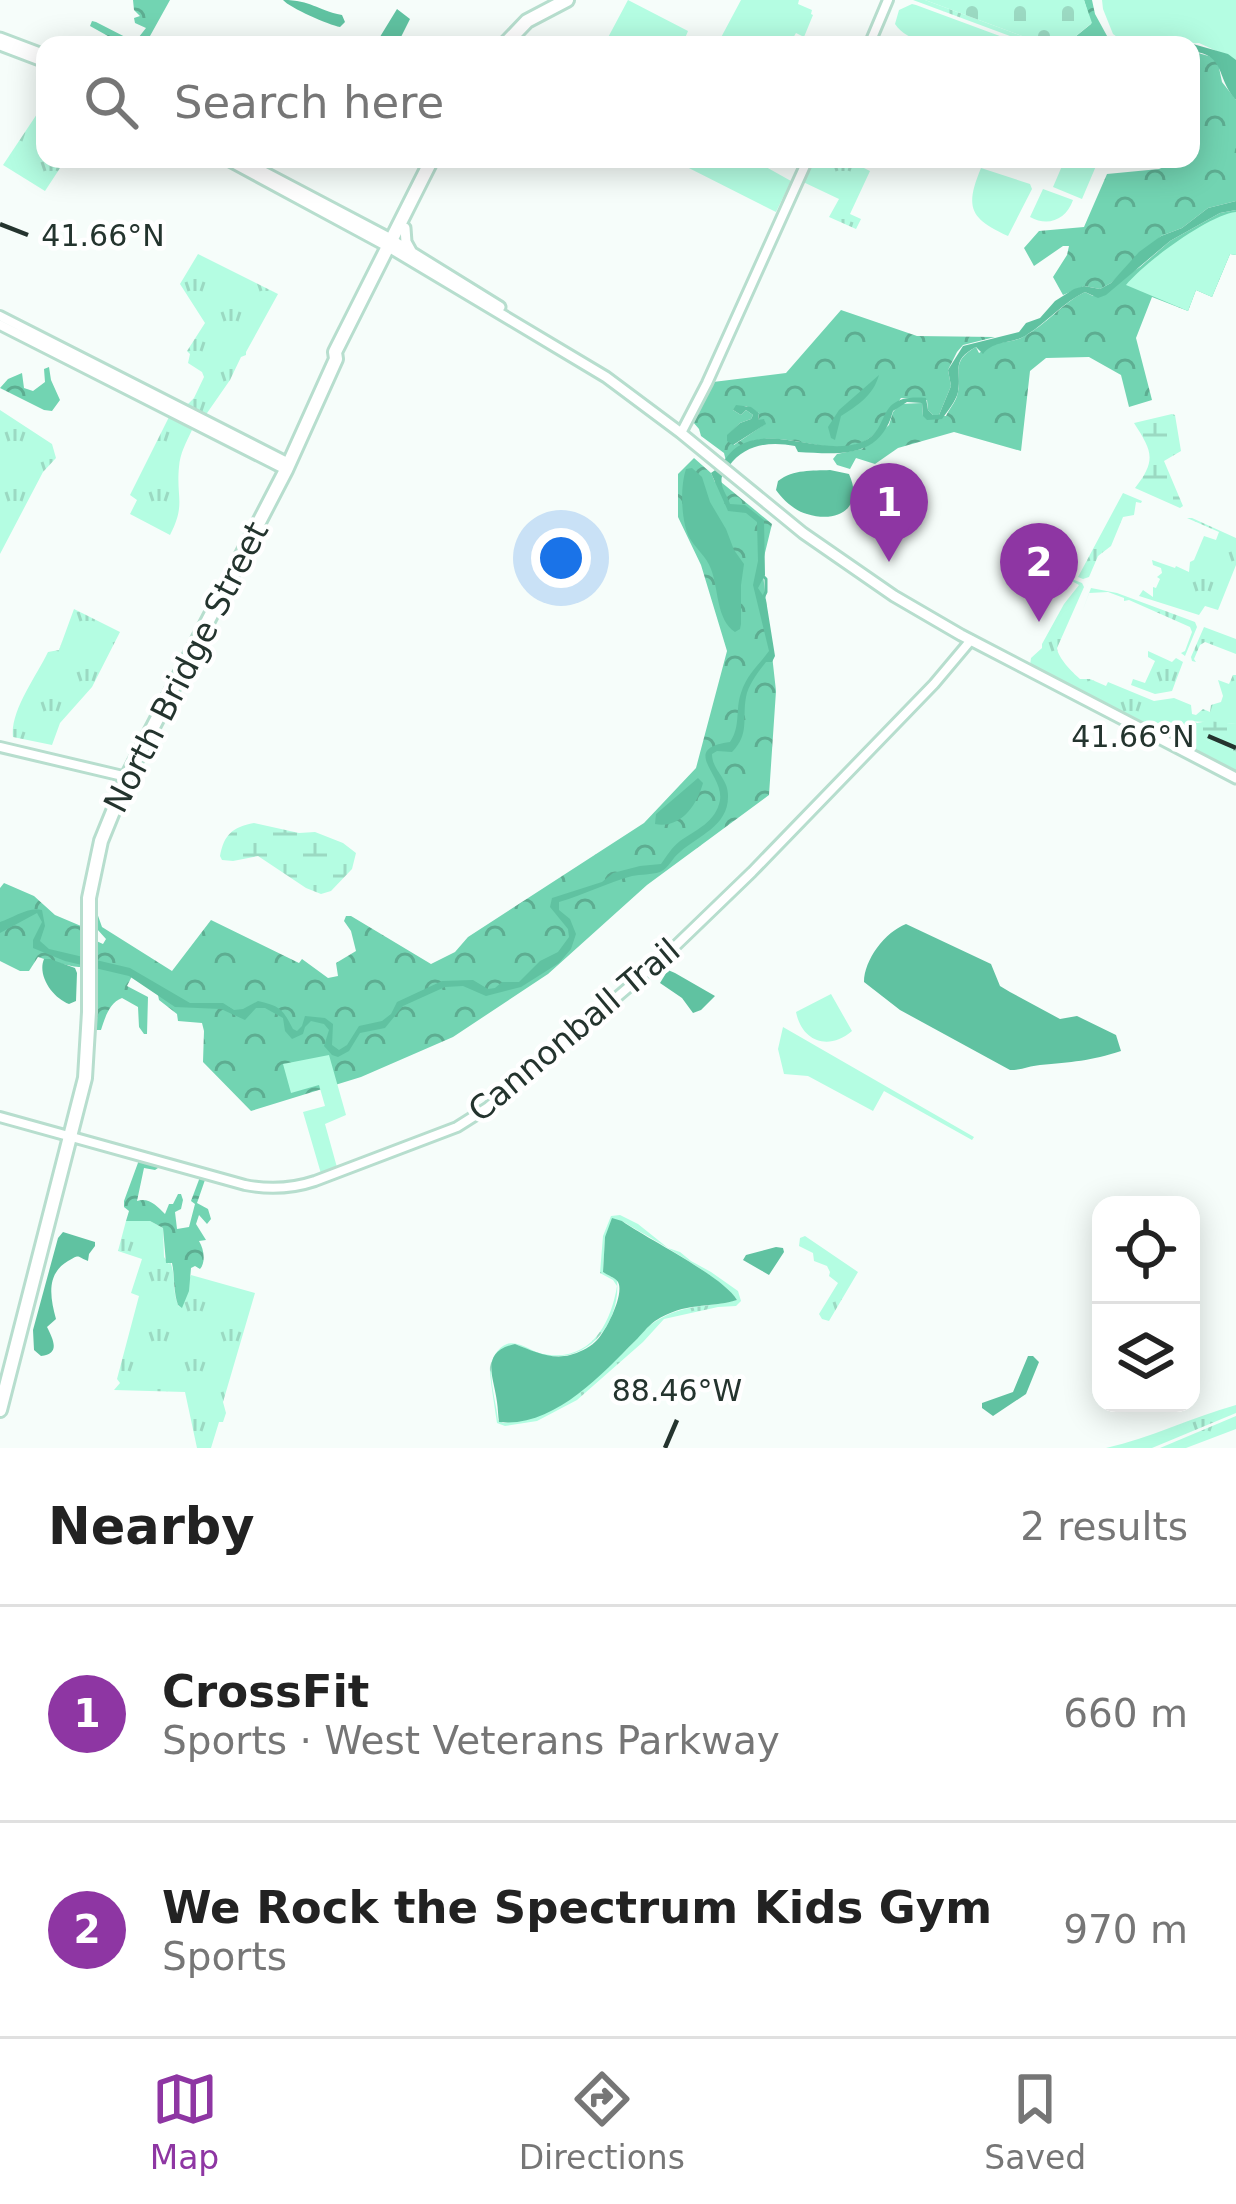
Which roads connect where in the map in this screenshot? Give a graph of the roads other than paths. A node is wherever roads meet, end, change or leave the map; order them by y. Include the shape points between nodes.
1 (566, 0) edge
2 (888, 0) edge
3 (513, 36) edge
4 (873, 36) edge
5 (0, 41) edge
6 (36, 55) edge
7 (244, 168) edge
8 (255, 168) edge
9 (432, 168) edge
10 (804, 168) edge
11 (401, 227) junction
12 (371, 233) junction
13 (392, 245) junction
14 (410, 256) junction
15 (383, 263) junction
16 (0, 320) edge
17 (681, 433) junction
18 (288, 466) junction
19 (971, 640) junction
20 (0, 747) edge
21 (127, 777) junction
22 (1236, 778) edge
23 (0, 1117) edge
24 (71, 1136) junction
25 (0, 1410) edge

1 - 3 highway
2 - 4 main road
5 - 6 main road
7 - 12 main road
8 - 12 main road
9 - 11 highway, North Bridge Street
10 - 17 main road
11 - 12 main road
11 - 13 highway, North Bridge Street
11 - 14 main road
12 - 13 main road
12 - 15 main road
13 - 14 main road
13 - 15 highway, North Bridge Street
14 - 15 main road
14 - 17 main road via 526,323
15 - 18 highway, North Bridge Street
16 - 18 main road
17 - 19 main road via 802,533
18 - 21 highway, North Bridge Street
19 - 22 main road
19 - 24 main road, Cannonball Trail via 665,956 470,1120 282,1189
20 - 21 main road
21 - 24 highway, North Bridge Street via 93,871 85,1078
23 - 24 main road, Cannonball Trail
24 - 25 highway, North Bridge Street

